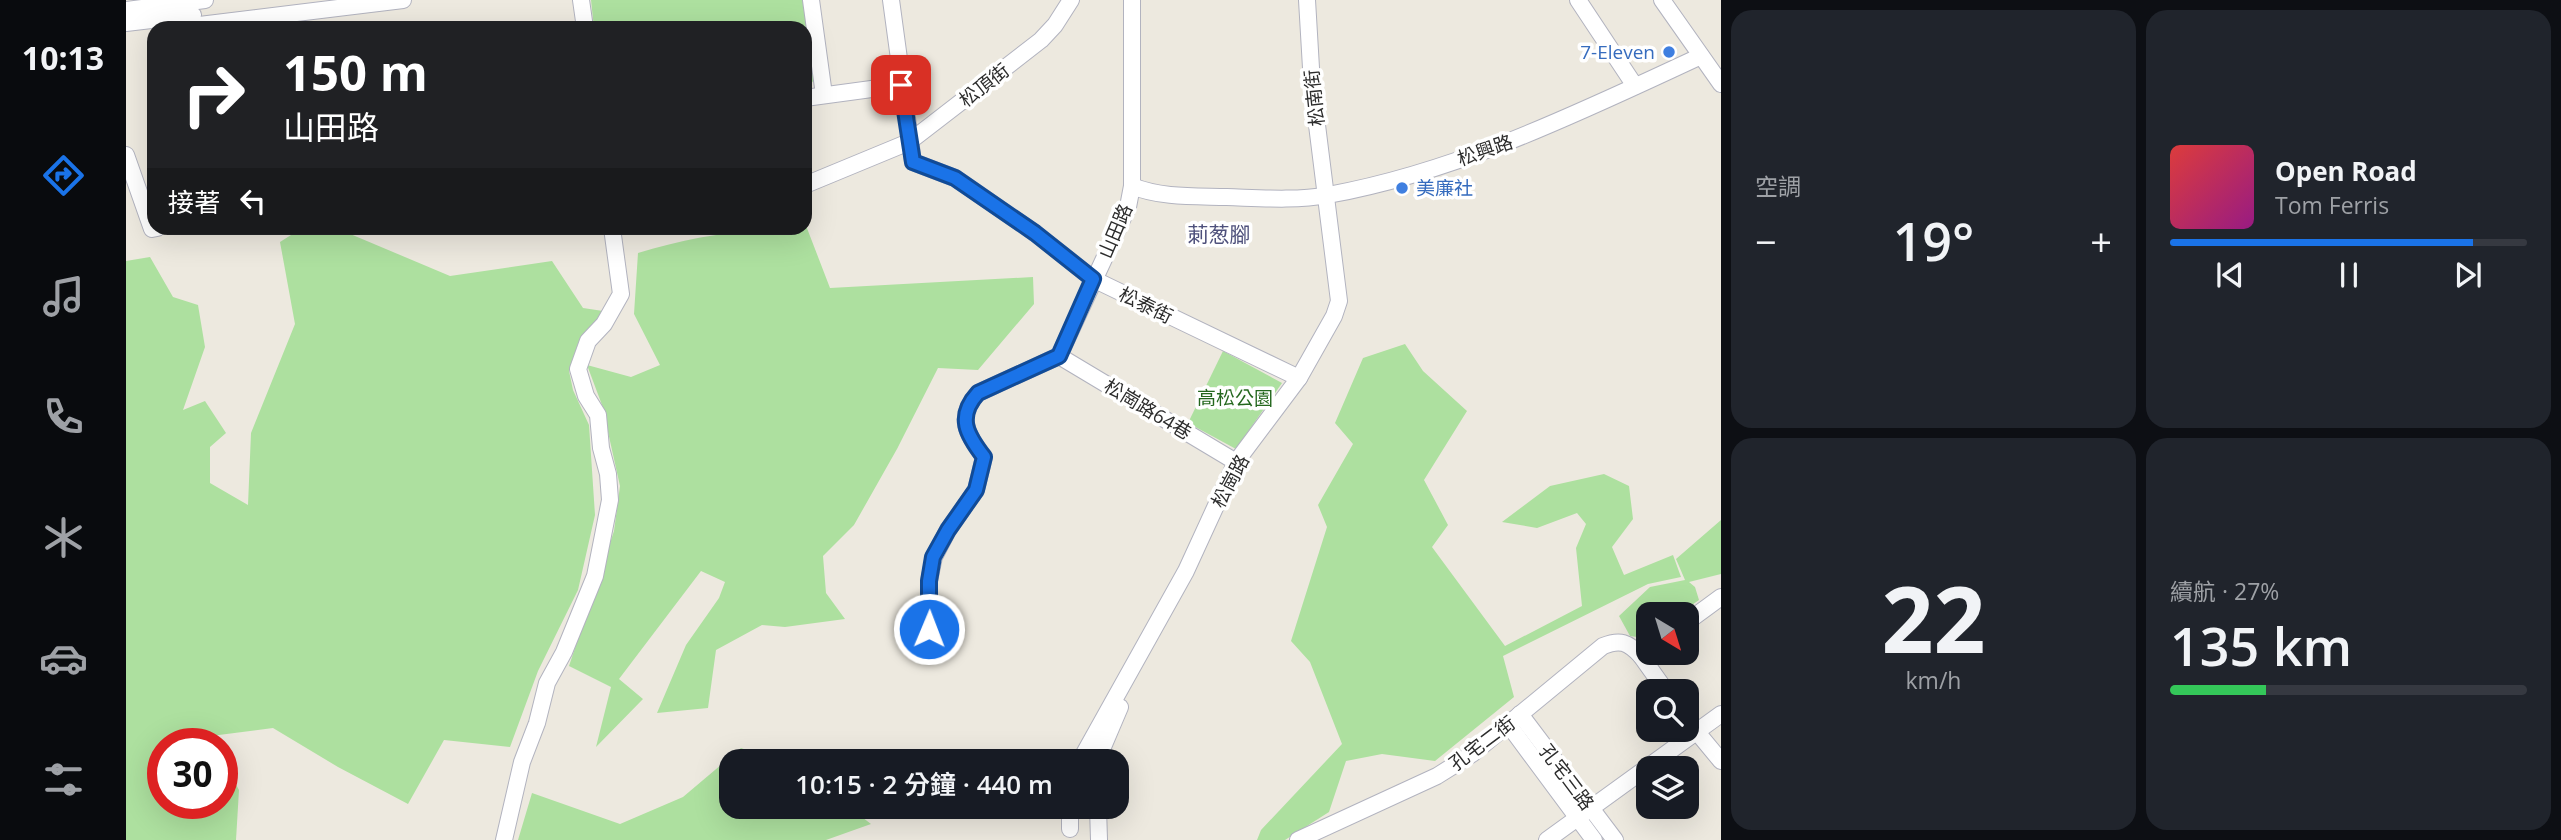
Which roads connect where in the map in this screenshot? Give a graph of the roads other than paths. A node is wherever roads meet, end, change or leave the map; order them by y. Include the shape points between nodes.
1 (205, 0) edge
2 (318, 0) edge
3 (403, 0) edge
4 (581, 0) edge
5 (811, 0) edge
6 (891, 0) edge
7 (1071, 0) edge
8 (1132, 0) edge
9 (1307, 0) edge
10 (1577, 0) edge
11 (1662, 0) edge
12 (126, 10) edge
13 (232, 21) edge
14 (584, 21) edge
15 (126, 23) edge
16 (147, 32) edge
17 (126, 34) edge
18 (1701, 56) junction
19 (1721, 84) edge
20 (901, 85) junction
21 (1635, 86) junction
22 (824, 95) junction
23 (812, 97) edge
24 (909, 142) junction
25 (126, 155) edge
26 (812, 183) edge
27 (1132, 186) junction
28 (1325, 195) junction
29 (147, 210) edge
30 (613, 235) edge
31 (1093, 279) junction
32 (1059, 356) junction
33 (1299, 378) junction
34 (1236, 462) junction
35 (1721, 597) edge
36 (1699, 613) edge
37 (929, 629) dead end
38 (1636, 649) edge
39 (1125, 681) junction
40 (1721, 714) edge
41 (1514, 719) junction
42 (1699, 723) edge
43 (1699, 733) edge
44 (1672, 742) edge
45 (1087, 749) edge
46 (1102, 749) edge
47 (1721, 761) edge
48 (1584, 813) junction
49 (1070, 819) edge
50 (1098, 819) edge
51 (1070, 829) dead end
52 (504, 840) edge
53 (1099, 840) edge
54 (1298, 840) edge
55 (1547, 840) edge
56 (1594, 840) edge
57 (1615, 840) edge

1 - 12 street
2 - 15 street
3 - 13 street
4 - 14 street
5 - 22 street
6 - 20 street
7 - 24 street, 松頂街 via 1041,40
8 - 27 street, 山田路
9 - 28 street, 松南街
10 - 21 street
11 - 18 street
16 - 17 street
18 - 19 street
18 - 21 street, 松興路
20 - 22 street
20 - 24 street
21 - 28 street, 松興路 via 1506,144 1413,175
22 - 23 street
24 - 26 street, 松頂街
24 - 31 street, 松泰街 via 913,162 955,178
25 - 29 street
27 - 28 street, 松興路 via 1156,193 1212,197
27 - 31 street, 山田路 via 1121,225
28 - 33 street, 松崗路 via 1339,301
30 - 52 street via 621,294 588,341 578,369 598,415 610,500 595,576 547,684
31 - 32 street, 山田路
31 - 33 street, 松泰街
32 - 34 street, 松崗路64巷
32 - 37 street via 978,393 969,402 967,429 984,457 976,490 933,557
33 - 34 street, 松崗路
34 - 39 street, 松崗路 via 1186,571
35 - 36 street
38 - 41 street, 孔宅二街 via 1615,641 1603,646
39 - 45 street, 松崗路
39 - 46 street via 1121,705
40 - 42 street
41 - 48 street, 孔宅三路
41 - 54 street, 孔宅二街 via 1437,776
43 - 47 street
44 - 48 street
48 - 55 street
48 - 56 street, 孔宅三路
48 - 57 street, 孔宅三路
49 - 51 street
50 - 53 street

